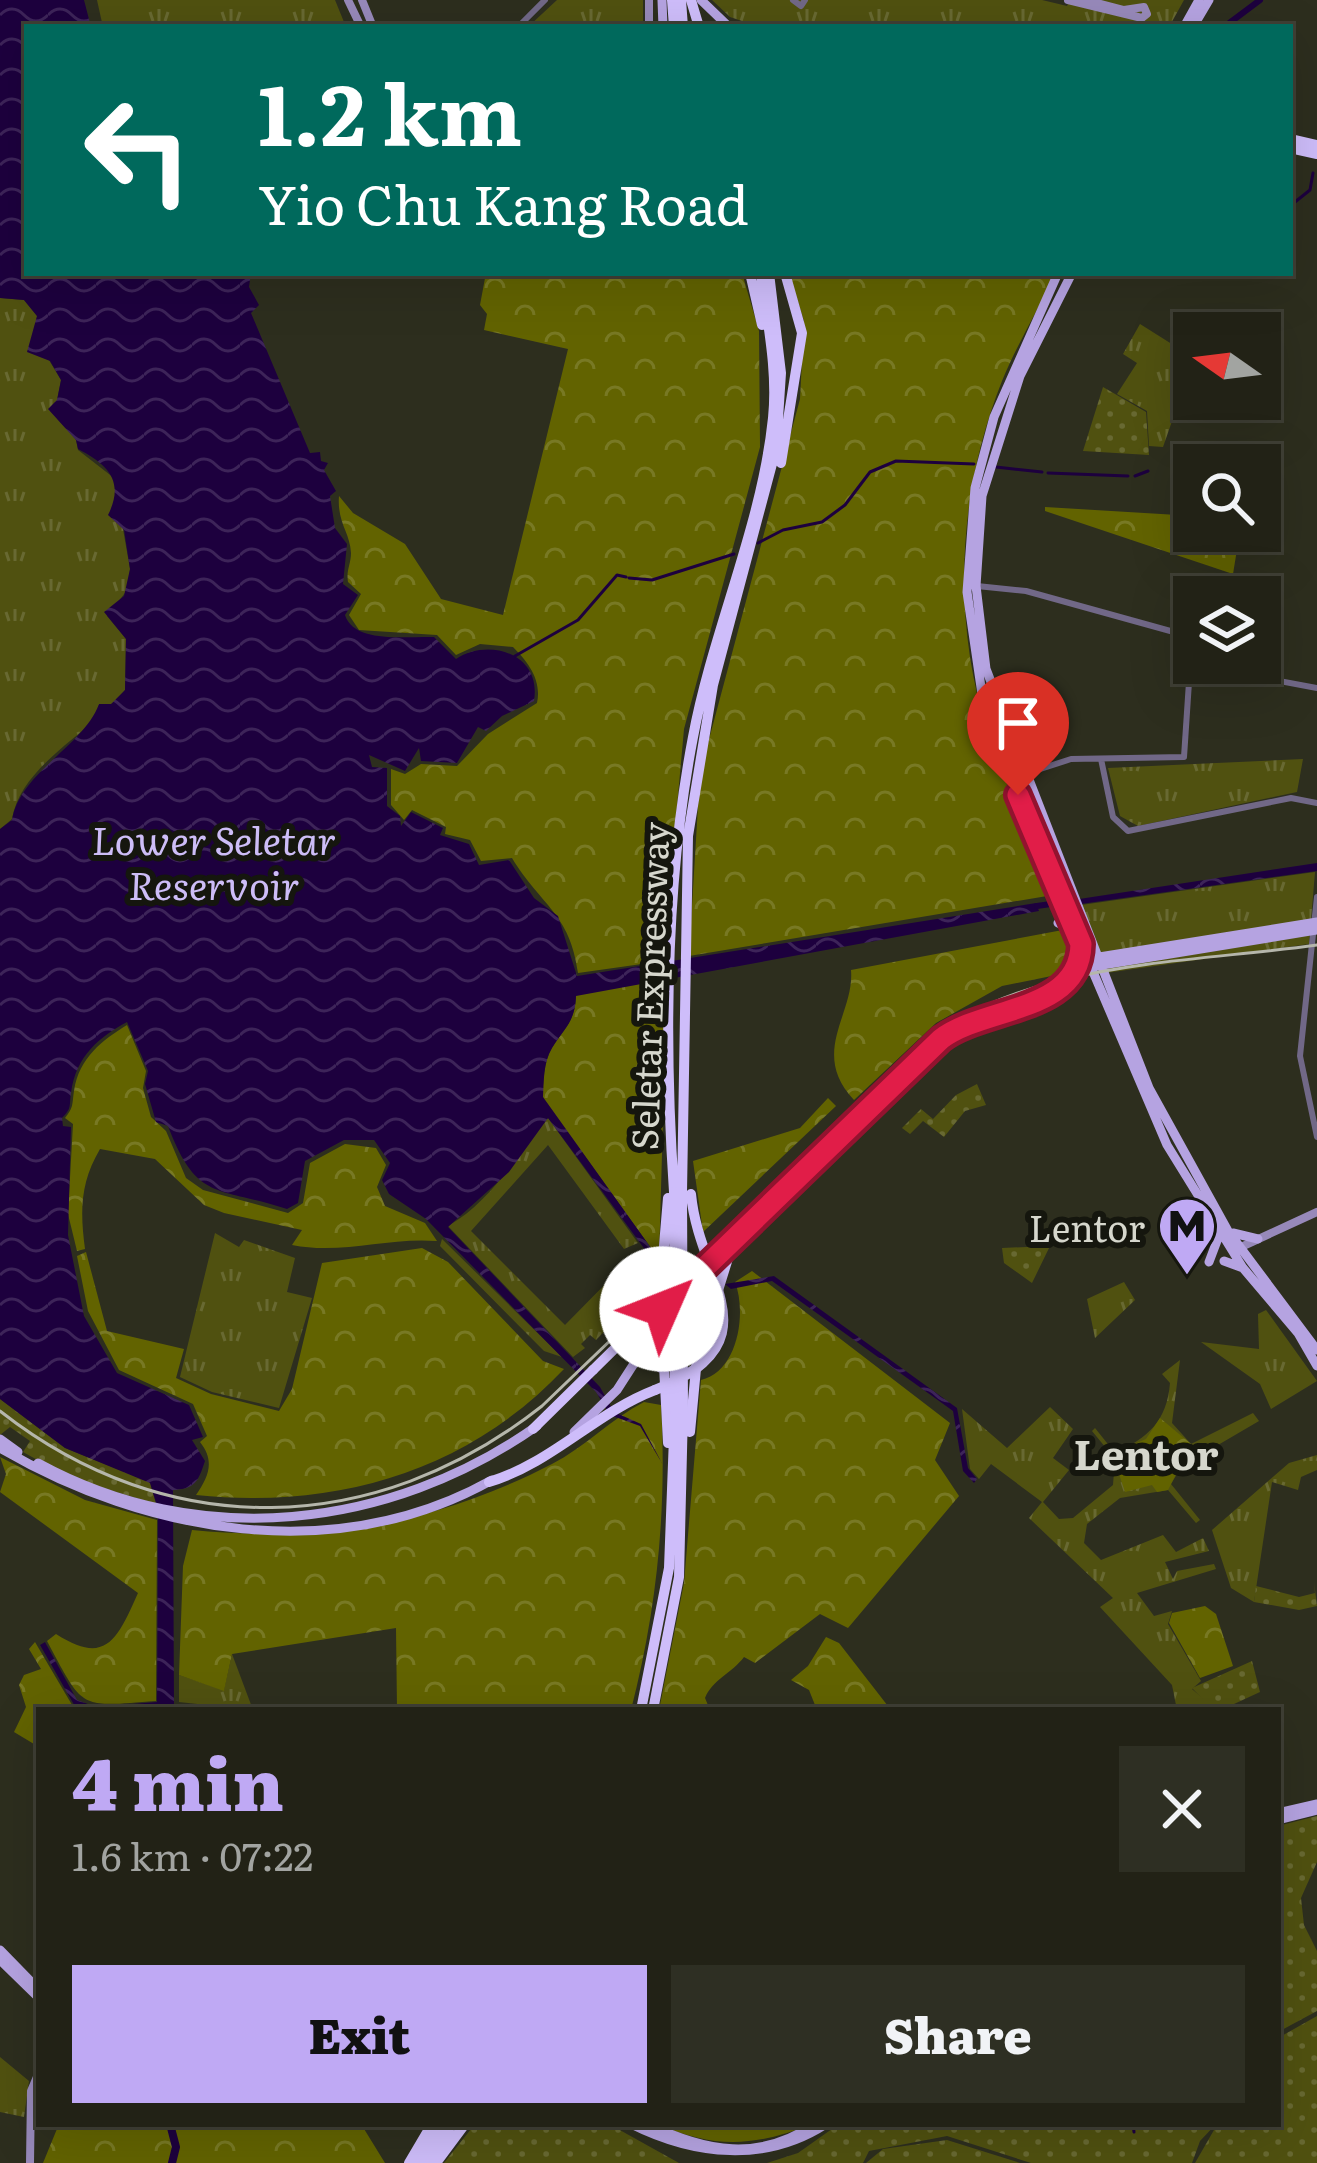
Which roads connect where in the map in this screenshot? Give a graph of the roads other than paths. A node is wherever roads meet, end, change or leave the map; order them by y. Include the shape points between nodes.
1 (548, 0) edge
2 (701, 0) edge
3 (794, 0) edge
4 (805, 0) edge
5 (1068, 0) edge
6 (1085, 0) edge
7 (522, 24) edge
8 (726, 24) edge
9 (1294, 144) edge
10 (1317, 145) edge
11 (1317, 154) edge
12 (751, 276) edge
13 (768, 276) edge
14 (769, 276) edge
15 (790, 276) edge
16 (1057, 276) edge
17 (1070, 276) edge
18 (1036, 334) junction
19 (771, 350) junction
20 (752, 550) junction
21 (972, 585) junction
22 (1173, 632) edge
23 (1281, 681) edge
24 (1189, 684) edge
25 (1317, 688) edge
26 (1103, 760) junction
27 (1020, 776) junction
28 (1317, 801) edge
29 (1066, 894) junction
30 (1317, 897) edge
31 (1071, 906) junction
32 (1058, 923) dead end
33 (1316, 927) edge
34 (1076, 931) junction
35 (1086, 944) junction
36 (1114, 958) junction
37 (678, 959) junction
38 (1093, 962) junction
39 (1078, 971) junction
40 (677, 977) junction
41 (1102, 984) junction
42 (1317, 1124) edge
43 (1317, 1137) edge
44 (679, 1193) junction
45 (1317, 1215) edge
46 (1224, 1232) junction
47 (1257, 1242) junction
48 (1238, 1251) junction
49 (729, 1255) junction
50 (1224, 1261) dead end
51 (1209, 1262) dead end
52 (1247, 1266) junction
53 (708, 1270) junction
54 (665, 1310) junction
55 (1317, 1350) edge
56 (636, 1360) junction
57 (1317, 1366) edge
58 (663, 1371) junction
59 (582, 1383) junction
60 (533, 1429) joint
61 (0, 1444) edge
62 (489, 1482) junction
63 (679, 1485) junction
64 (378, 1505) junction
65 (316, 1515) junction
66 (179, 1517) junction
67 (385, 1519) junction
68 (320, 1529) junction
69 (642, 1707) edge
70 (654, 1707) edge
71 (1317, 1807) edge
72 (1281, 1815) edge
73 (0, 1950) edge
74 (0, 1960) edge
75 (36, 1991) edge
76 (36, 1991) edge
77 (36, 2079) edge
78 (431, 2127) edge
79 (445, 2127) edge
80 (446, 2127) edge
81 (462, 2127) edge
82 (637, 2127) edge
83 (655, 2127) edge
84 (810, 2127) edge
85 (822, 2127) edge
86 (30, 2163) edge
87 (413, 2163) edge
88 (432, 2163) edge

1 - 7 street
2 - 8 main road
3 - 4 street via 801,7
5 - 6 main road via 1147,14
9 - 10 highway
9 - 11 highway
12 - 19 highway
13 - 19 highway, Seletar Expressway
14 - 20 highway, Seletar Expressway via 781,417
15 - 20 highway via 802,333 784,449
16 - 18 main road
17 - 18 main road
18 - 21 main road via 988,470
19 - 37 highway, Seletar Expressway via 769,448 693,738 679,834
20 - 37 highway, Seletar Expressway via 702,741
21 - 22 street via 1026,591
21 - 27 main road via 986,669
23 - 25 street
24 - 26 street via 1188,757
26 - 27 street
26 - 28 street via 1113,817 1128,831 1291,798
27 - 29 main road
27 - 29 main road via 1018,795
29 - 31 main road
30 - 33 street
31 - 34 main road
31 - 35 main road
32 - 34 main road
33 - 36 main road
33 - 42 street via 1303,1052
33 - 43 street via 1300,1056
34 - 35 main road
35 - 36 main road
35 - 38 main road
35 - 39 main road
36 - 38 main road
36 - 41 main road
37 - 40 highway, Seletar Expressway
38 - 39 main road
38 - 41 main road
39 - 41 main road
39 - 49 main road via 1048,1003 945,1042
39 - 53 main road via 1044,1000 941,1039
40 - 44 highway, Seletar Expressway
40 - 44 highway, Seletar Expressway via 671,1148
41 - 46 main road
44 - 59 highway, bridge via 659,1305
44 - 62 highway, bridge via 725,1305 716,1348 694,1373 622,1404 532,1466
44 - 63 highway, Seletar Expressway, bridge
45 - 47 main road
46 - 47 main road
46 - 48 main road
46 - 51 main road
47 - 48 main road
47 - 52 main road
48 - 52 main road
49 - 53 main road
49 - 63 highway via 697,1358
50 - 52 main road
52 - 55 main road
52 - 57 main road
53 - 54 main road
54 - 56 main road
54 - 58 highway
54 - 59 main road
56 - 58 highway via 652,1358
56 - 62 main road via 602,1406 555,1446
58 - 63 highway
59 - 60 highway
60 - 64 main road via 447,1479
61 - 66 main road via 65,1486
62 - 67 main road
63 - 69 highway, Seletar Expressway
63 - 70 highway, Seletar Expressway via 679,1577
64 - 65 main road
64 - 67 main road
65 - 66 main road
65 - 68 main road
66 - 68 main road via 269,1531
67 - 68 main road
71 - 72 main road
73 - 75 main road
74 - 76 main road
77 - 86 main road
78 - 87 highway
79 - 87 highway
80 - 88 highway
81 - 88 highway
82 - 85 main road via 690,2152 743,2159 795,2146
83 - 84 main road via 742,2151

